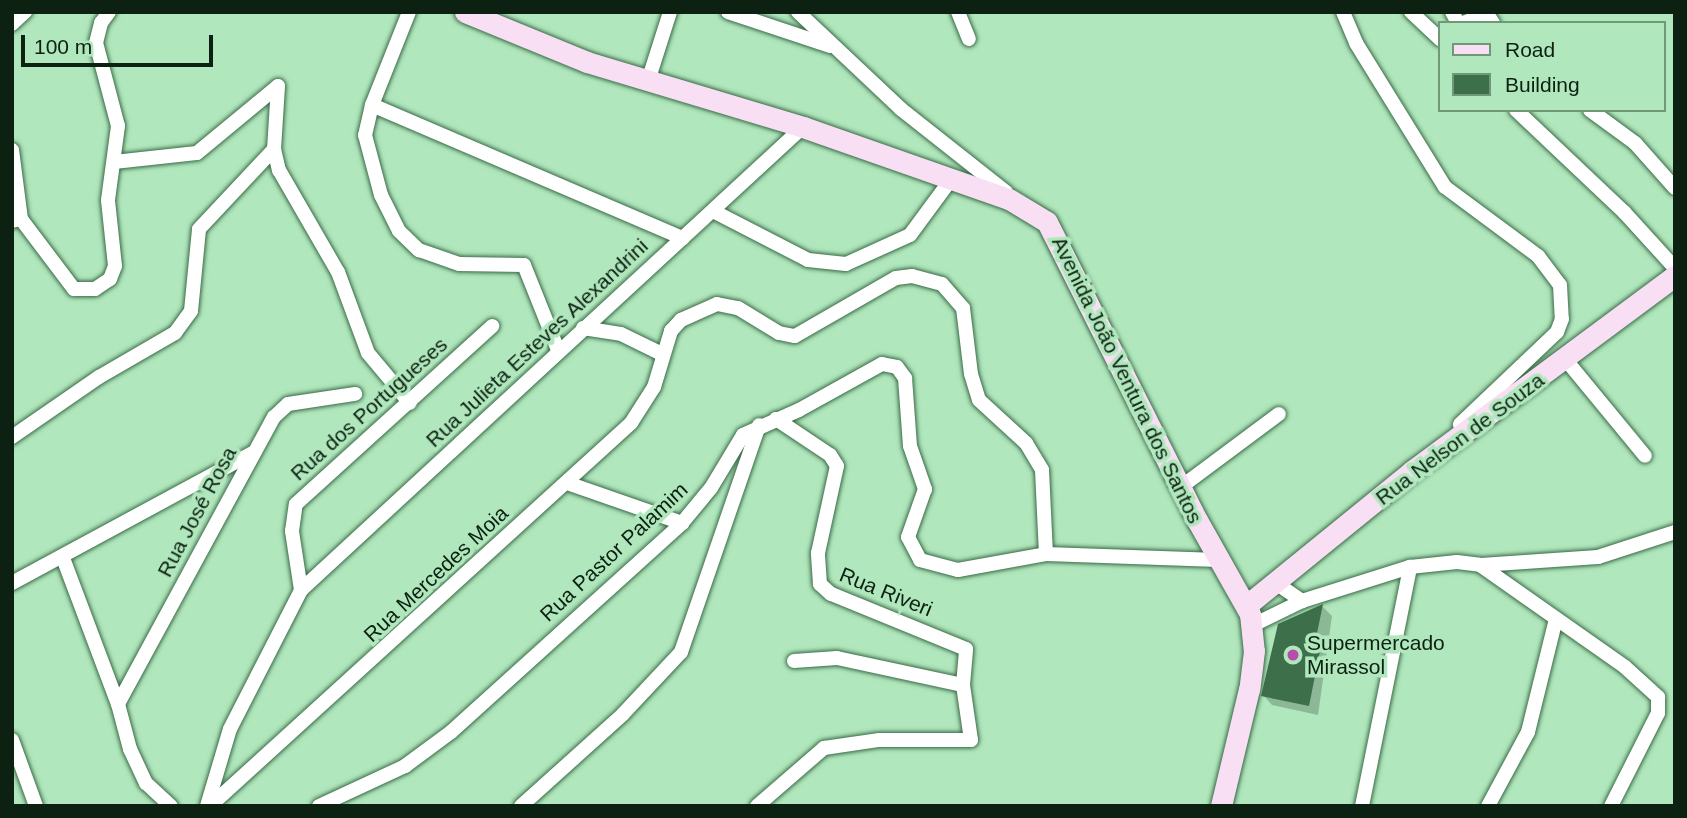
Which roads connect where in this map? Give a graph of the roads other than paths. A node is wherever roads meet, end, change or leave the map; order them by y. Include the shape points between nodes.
1 (25, 12) edge
2 (109, 12) edge
3 (409, 12) edge
4 (466, 12) edge
5 (670, 12) edge
6 (728, 12) edge
7 (798, 12) edge
8 (958, 12) edge
9 (1343, 12) edge
10 (1411, 12) edge
11 (1489, 16) edge
12 (1469, 21) edge
13 (12, 24) edge
14 (1438, 35) edge
15 (968, 39) dead end
16 (834, 47) junction
17 (648, 80) junction
18 (372, 105) junction
19 (1518, 112) edge
20 (1593, 112) edge
21 (803, 127) junction
22 (274, 149) junction
23 (12, 150) edge
24 (114, 162) junction
25 (952, 178) junction
26 (1675, 188) edge
27 (1025, 205) junction
28 (713, 211) junction
29 (17, 220) edge
30 (683, 238) junction
31 (1675, 268) edge
32 (1675, 276) edge
33 (492, 326) dead end
34 (583, 328) junction
35 (558, 350) junction
36 (660, 353) junction
37 (1566, 360) junction
38 (355, 394) dead end
39 (410, 403) junction
40 (1279, 414) dead end
41 (776, 419) junction
42 (759, 425) junction
43 (14, 431) edge
44 (251, 454) junction
45 (1644, 456) dead end
46 (1412, 471) junction
47 (567, 483) junction
48 (1181, 487) junction
49 (682, 523) junction
50 (1675, 532) edge
51 (1046, 554) junction
52 (63, 558) junction
53 (1218, 561) junction
54 (1480, 565) junction
55 (1410, 568) junction
56 (12, 583) edge
57 (1276, 583) junction
58 (301, 590) junction
59 (1302, 601) junction
60 (1249, 615) junction
61 (1556, 619) junction
62 (794, 661) dead end
63 (963, 685) junction
64 (118, 704) junction
65 (12, 740) edge
66 (36, 806) edge
67 (171, 806) edge
68 (208, 806) edge
69 (319, 806) edge
70 (521, 806) edge
71 (757, 806) edge
72 (1221, 806) edge
73 (1362, 806) edge
74 (1488, 806) edge
75 (1611, 806) edge

1 - 13 street
2 - 24 street via 96,43 118,126
3 - 18 street
4 - 17 main road, Avenida João Ventura dos Santos via 587,62
5 - 17 street
6 - 16 street
7 - 16 street
8 - 15 street
9 - 46 street via 1356,43 1436,175 1457,197 1553,272 1563,304 1562,319 1548,344
10 - 14 street
11 - 12 street
16 - 27 street via 948,150
17 - 21 main road, Avenida João Ventura dos Santos
18 - 30 street
18 - 35 street via 365,135 367,156 399,231 419,250 439,259 459,264 524,265
19 - 31 street via 1624,212
20 - 26 street via 1634,143
21 - 25 main road, Avenida João Ventura dos Santos
21 - 28 street, Rua Julieta Esteves Alexandrini
22 - 24 street via 278,86 197,153
22 - 39 street via 288,189 338,272 368,353
22 - 43 street via 199,229 191,311 175,333
23 - 29 street
24 - 29 street via 108,200 115,266 104,285 84,292 69,286
25 - 27 main road, Avenida João Ventura dos Santos
25 - 28 street via 910,235 846,264 808,260
27 - 48 main road, Avenida João Ventura dos Santos via 1056,234 1112,358
28 - 30 street, Rua Julieta Esteves Alexandrini
30 - 34 street, Rua Julieta Esteves Alexandrini
32 - 37 main road, Rua Nelson de Souza
33 - 39 street, Rua dos Portugueses
34 - 35 street, Rua Julieta Esteves Alexandrini
34 - 36 street via 621,334
35 - 58 street, Rua Julieta Esteves Alexandrini
36 - 47 street, Rua Mercedes Moia via 654,387 645,404
36 - 51 street via 664,340 681,320 717,304 738,308 779,333 795,336 896,278 912,276 942,284 963,308 979,400 1026,443 1042,470
37 - 45 street
37 - 46 main road, Rua Nelson de Souza
38 - 44 street, Rua José Rosa via 288,404 274,417
39 - 58 street, Rua dos Portugueses via 331,468 296,504 292,531
40 - 48 street
41 - 42 street, Rua Pastor Palamim
41 - 51 street, Rua Pastor Palamim via 870,368 882,364 897,367 905,378 910,446 925,489 908,537 911,550 944,569
41 - 63 street, Rua Riveri via 830,456 837,466 818,553 818,576 824,589 966,649
42 - 49 street, Rua Pastor Palamim via 737,440 711,488
42 - 70 street via 681,652 623,714
44 - 52 street
44 - 64 street, Rua José Rosa
46 - 57 main road, Rua Nelson de Souza
47 - 49 street
47 - 68 street, Rua Mercedes Moia
48 - 53 main road, Avenida João Ventura dos Santos
49 - 69 street, Rua Pastor Palamim via 421,757
50 - 54 street via 1598,556
51 - 53 street, Rua Pastor Palamim
52 - 56 street
52 - 64 street
53 - 60 main road, Avenida João Ventura dos Santos
54 - 55 street via 1457,562
54 - 61 street
55 - 59 street
55 - 73 street
57 - 59 street
57 - 60 main road, Rua Nelson de Souza
58 - 68 street via 230,729
59 - 60 street
60 - 72 main road via 1250,689
61 - 74 street via 1528,732
61 - 75 street via 1653,690 1658,713
62 - 63 street via 837,658
63 - 71 street via 971,740 879,740 824,748
64 - 67 street via 130,749 146,783
65 - 66 street

